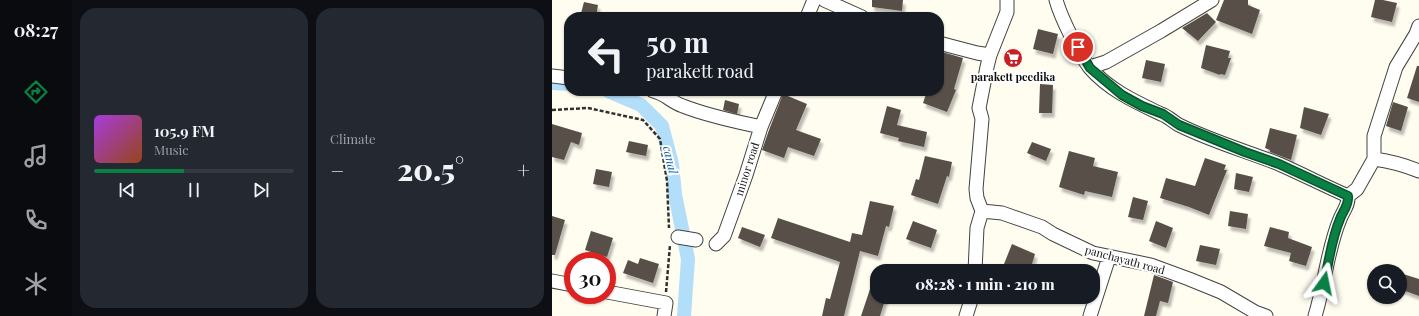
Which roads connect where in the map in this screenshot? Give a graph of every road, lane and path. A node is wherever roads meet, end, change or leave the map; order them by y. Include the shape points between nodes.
1 (814, 0) edge
2 (824, 0) edge
3 (1007, 0) edge
4 (1056, 0) edge
5 (1212, 0) edge
6 (809, 12) edge
7 (851, 12) edge
8 (1419, 26) edge
9 (944, 44) edge
10 (990, 55) junction
11 (1090, 68) junction
12 (552, 76) edge
13 (564, 77) edge
14 (666, 96) edge
15 (774, 96) edge
16 (552, 110) edge
17 (761, 127) junction
18 (1374, 159) junction
19 (1419, 172) edge
20 (1348, 196) junction
21 (982, 211) junction
22 (671, 239) junction
23 (696, 240) dead end
24 (716, 244) dead end
25 (1109, 257) junction
26 (975, 264) edge
27 (552, 281) edge
28 (564, 283) edge
29 (616, 295) edge
30 (970, 304) edge
31 (665, 310) edge
32 (966, 316) edge
33 (1090, 316) edge
34 (1266, 316) edge
35 (1316, 316) edge

1 - 6 street
2 - 7 street
3 - 10 street via 1007,12
4 - 11 street via 1058,9
5 - 11 street via 1134,47
8 - 18 street via 1396,67 1374,136
9 - 10 street
10 - 21 street via 979,108 982,119 976,189
11 - 20 street via 1122,95 1163,114 1179,125 1279,164
12 - 13 street
14 - 17 street via 680,105 707,115
15 - 17 street, minor road
16 - 22 path via 588,108 643,120 660,139 667,181
17 - 24 street, minor road via 724,236
18 - 19 street via 1393,162
18 - 20 street via 1357,189
20 - 35 street via 1329,256
21 - 25 street, panchayath road via 1002,213 1021,219 1093,253
21 - 26 street via 977,228
22 - 23 street
22 - 31 path
25 - 33 street
25 - 34 street, panchayath road via 1132,260 1189,279 1221,292 1250,310
27 - 28 street
29 - 31 street
30 - 32 street

